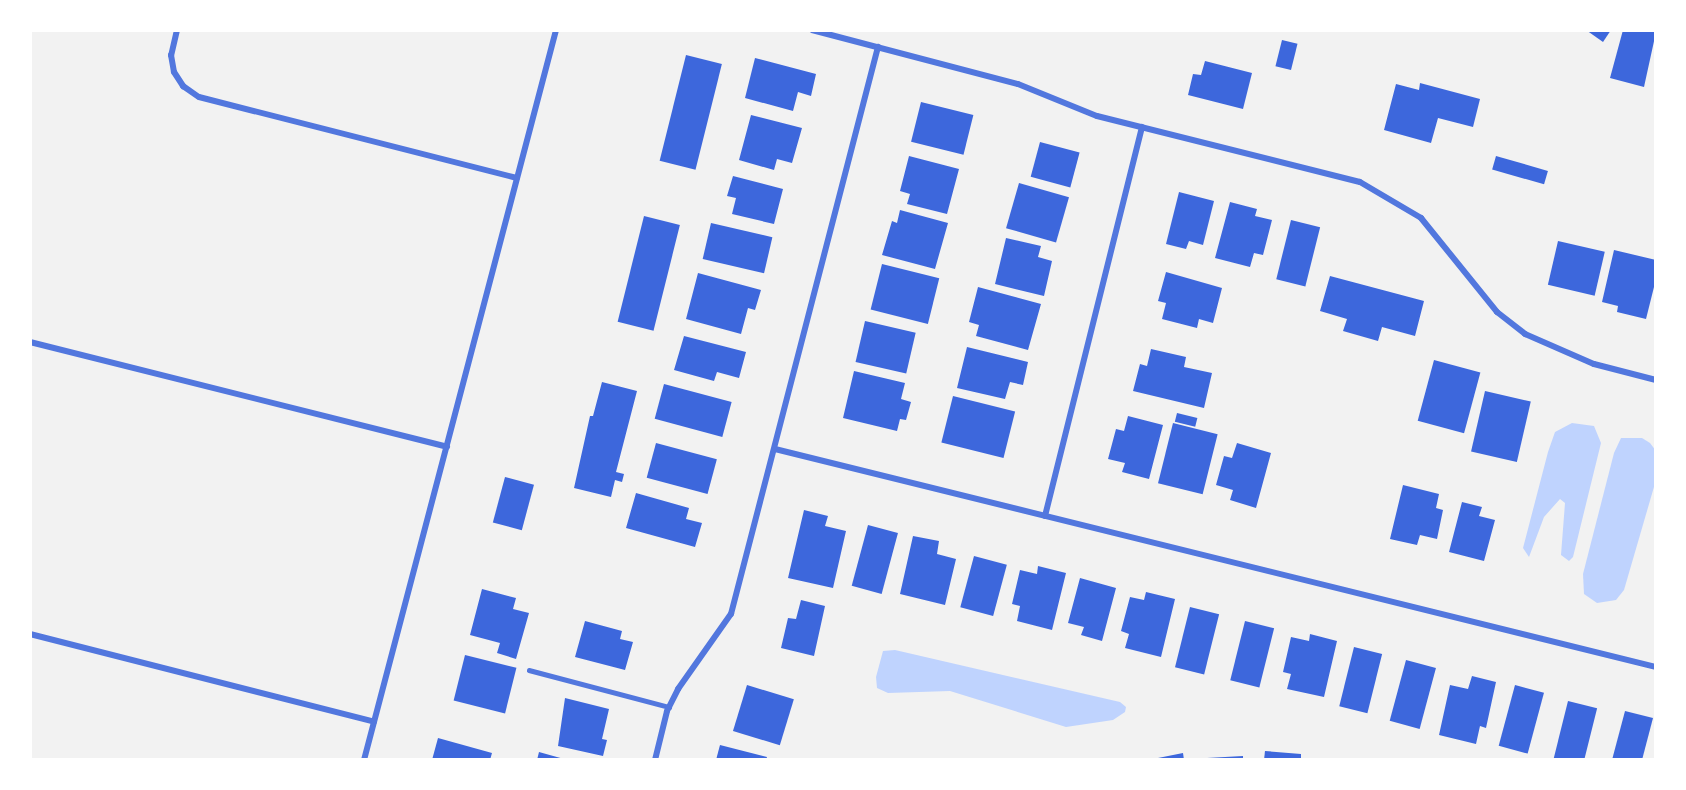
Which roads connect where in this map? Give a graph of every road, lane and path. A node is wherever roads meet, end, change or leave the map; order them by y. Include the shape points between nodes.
1 (177, 30) edge
2 (556, 30) edge
3 (812, 30) edge
4 (878, 47) junction
5 (1142, 127) junction
6 (517, 178) junction
7 (30, 342) edge
8 (1656, 380) edge
9 (447, 447) junction
10 (775, 448) junction
11 (1045, 516) junction
12 (30, 634) edge
13 (1656, 667) edge
14 (529, 670) dead end
15 (669, 706) junction
16 (374, 722) junction
17 (364, 760) edge
18 (655, 760) edge

1 - 6 street via 171,55 177,78 191,92 208,100
2 - 6 street
3 - 4 street
4 - 5 street via 1018,84 1097,116
4 - 10 street
5 - 8 street via 1360,182 1421,218 1497,312 1525,334 1594,364
5 - 11 street
6 - 9 street
7 - 9 street
9 - 16 street
10 - 11 street
10 - 15 street via 731,614
11 - 13 street
12 - 16 street
14 - 15 lane
15 - 18 street
16 - 17 street

